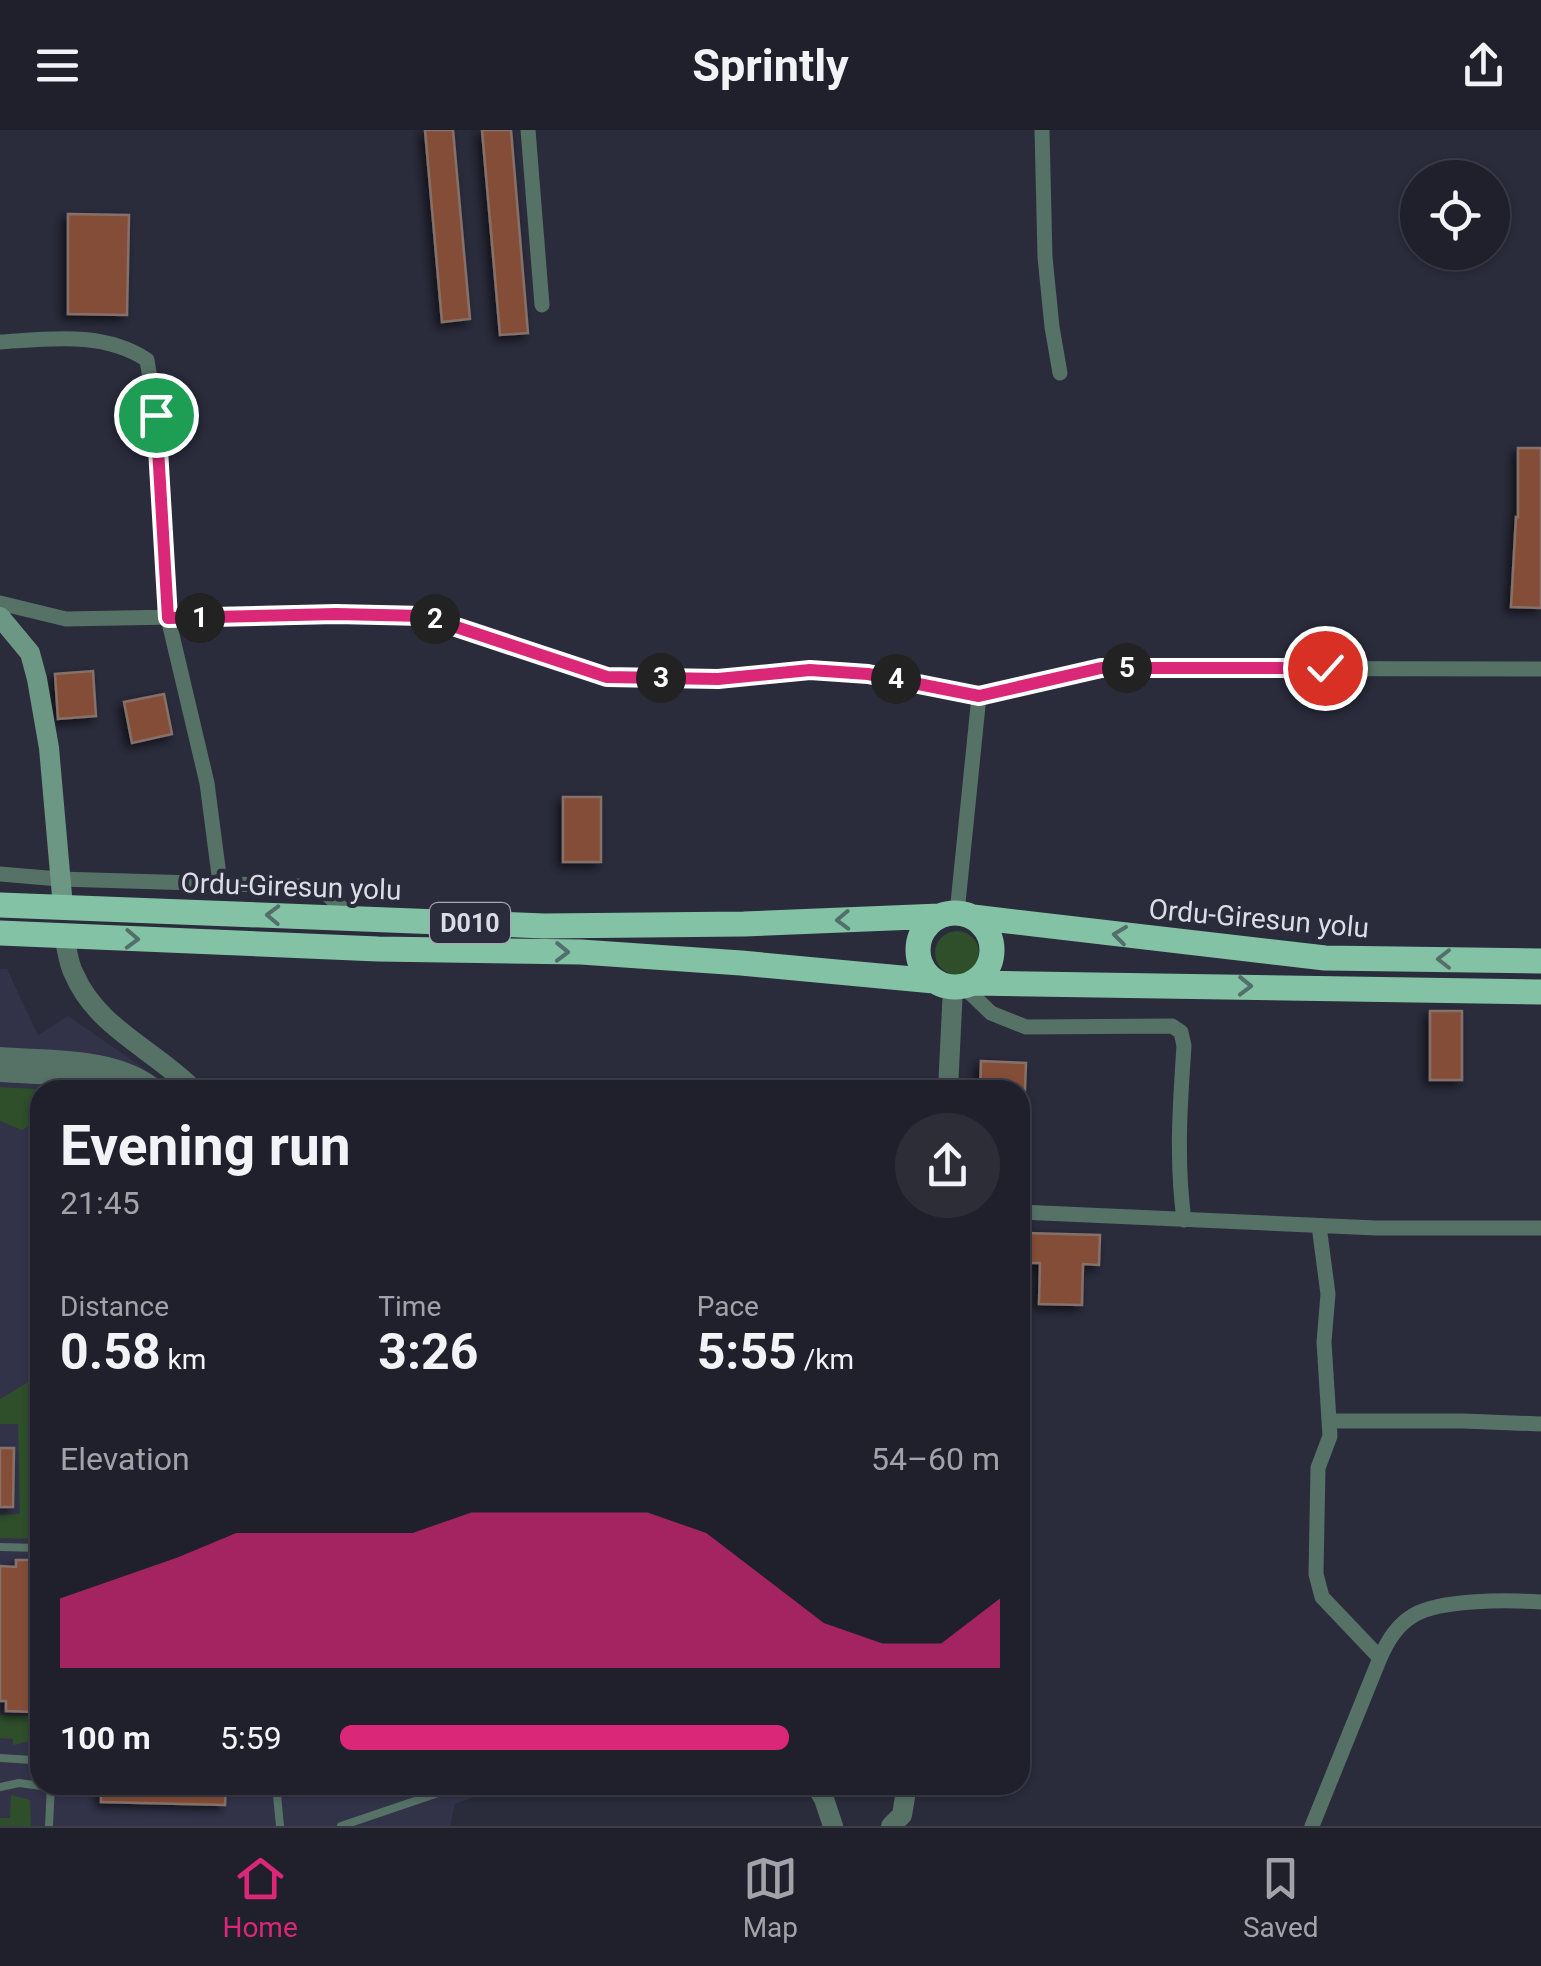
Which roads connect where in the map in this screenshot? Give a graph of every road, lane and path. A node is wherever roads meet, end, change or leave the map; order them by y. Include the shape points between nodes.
1 (528, 130) edge
2 (1042, 130) edge
3 (542, 305) dead end
4 (0, 342) edge
5 (1060, 373) dead end
6 (0, 603) edge
7 (0, 617) edge
8 (168, 618) junction
9 (1541, 669) edge
10 (979, 696) junction
11 (0, 874) edge
12 (59, 878) junction
13 (220, 883) junction
14 (0, 905) edge
15 (63, 907) junction
16 (957, 915) junction
17 (353, 918) junction
18 (0, 933) edge
19 (64, 936) junction
20 (1541, 960) edge
21 (956, 984) junction
22 (1541, 992) edge
23 (0, 1057) edge
24 (0, 1072) edge
25 (104, 1080) edge
26 (140, 1080) edge
27 (181, 1080) edge
28 (949, 1080) edge
29 (1030, 1212) edge
30 (1184, 1220) junction
31 (1319, 1226) junction
32 (1541, 1228) edge
33 (1330, 1421) junction
34 (1541, 1424) edge
35 (0, 1547) edge
36 (30, 1548) edge
37 (1541, 1602) edge
38 (1380, 1658) junction
39 (0, 1758) edge
40 (30, 1758) edge
41 (30, 1783) edge
42 (0, 1787) edge
43 (50, 1795) edge
44 (277, 1795) edge
45 (432, 1795) edge
46 (822, 1795) edge
47 (905, 1795) edge
48 (49, 1826) edge
49 (280, 1826) edge
50 (341, 1826) edge
51 (832, 1826) edge
52 (890, 1826) edge
53 (1312, 1826) edge

1 - 3 street
2 - 5 street via 1044,257
4 - 8 street via 78,338 130,348 147,360
6 - 8 street via 66,619
7 - 12 main road via 30,653 36,679
8 - 10 street via 423,616 607,677 718,679 810,670
8 - 13 street via 207,783
9 - 10 street via 1101,668
10 - 16 street
11 - 12 street
12 - 13 street
12 - 15 main road
13 - 17 street via 324,891
14 - 15 highway, Ordu-Giresun yolu / D010
17 -> 15 highway, Ordu-Giresun yolu / D010
16 -> 17 highway, Ordu-Giresun yolu / D010 via 544,926
20 -> 16 highway, Ordu-Giresun yolu / D010 via 1325,958
16 - 21 highway via 983,926 992,950 983,974
16 - 21 highway via 931,922 919,941 920,964
18 - 19 highway, D010
19 -> 21 highway, D010 via 581,952
19 - 27 street via 72,972 87,998
21 -> 22 highway, D010
21 - 28 street
21 - 30 street via 992,1013 1026,1027 1172,1026 1181,1032
23 - 26 street via 81,1064
24 - 25 street
29 - 30 street
30 - 31 street
31 - 32 street
31 - 33 street via 1328,1294
33 - 34 street
33 - 38 street via 1318,1468 1316,1574 1322,1597
35 - 36 lane
37 - 38 street via 1450,1604 1418,1612 1389,1638
38 - 53 street
39 - 40 lane
41 - 42 lane
43 - 48 lane
44 - 49 lane
45 - 50 lane
46 - 51 street
47 - 52 street via 902,1815

